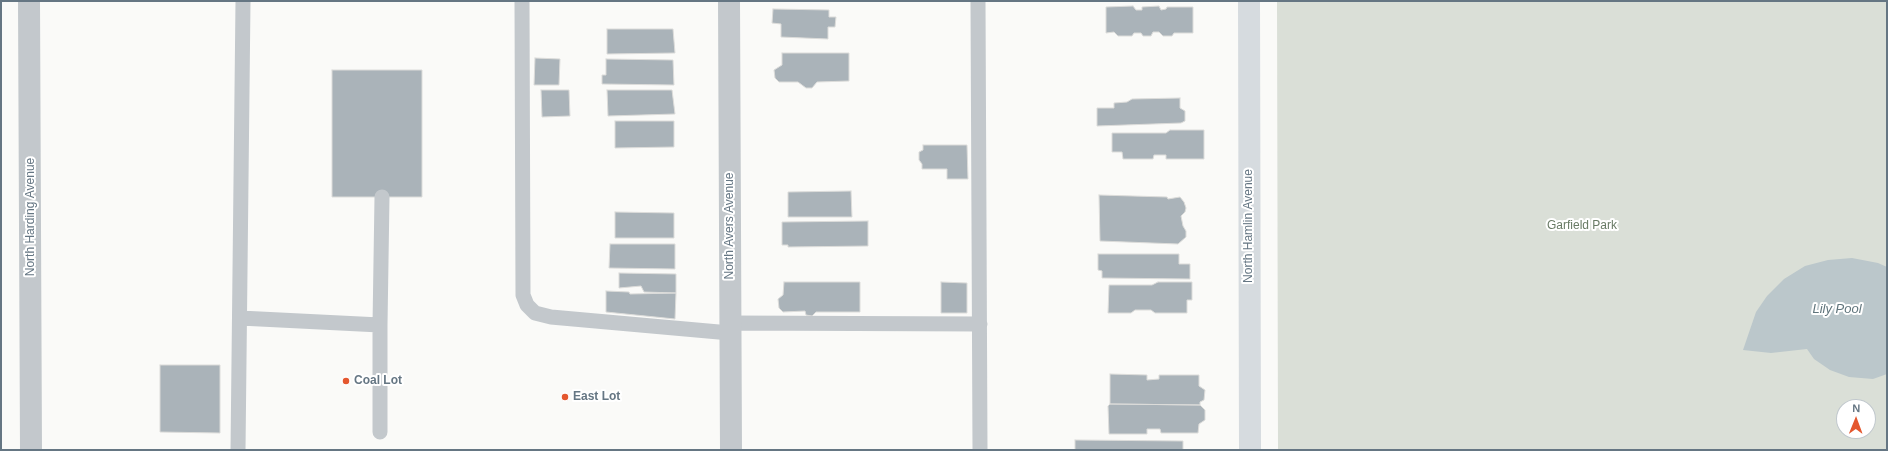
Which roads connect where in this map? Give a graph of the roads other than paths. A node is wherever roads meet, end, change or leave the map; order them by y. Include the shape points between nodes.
1 (30, 1) edge
2 (243, 1) edge
3 (522, 1) edge
4 (728, 1) edge
5 (978, 1) edge
6 (1249, 1) edge
7 (382, 197) dead end
8 (240, 318) junction
9 (980, 324) junction
10 (380, 325) junction
11 (730, 328) junction
12 (380, 432) dead end
13 (28, 445) edge
14 (238, 450) edge
15 (731, 450) edge
16 (980, 450) edge
17 (1250, 450) edge

1 - 13 street, North Harding Avenue
2 - 8 lane
3 - 11 lane via 523,295 527,305 534,313 551,317
4 - 11 street, North Avers Avenue
5 - 9 lane
6 - 17 street, North Hamlin Avenue
7 - 10 lane
8 - 10 lane
8 - 14 lane
9 - 11 lane
9 - 16 lane
10 - 12 lane
11 - 15 street, North Avers Avenue

